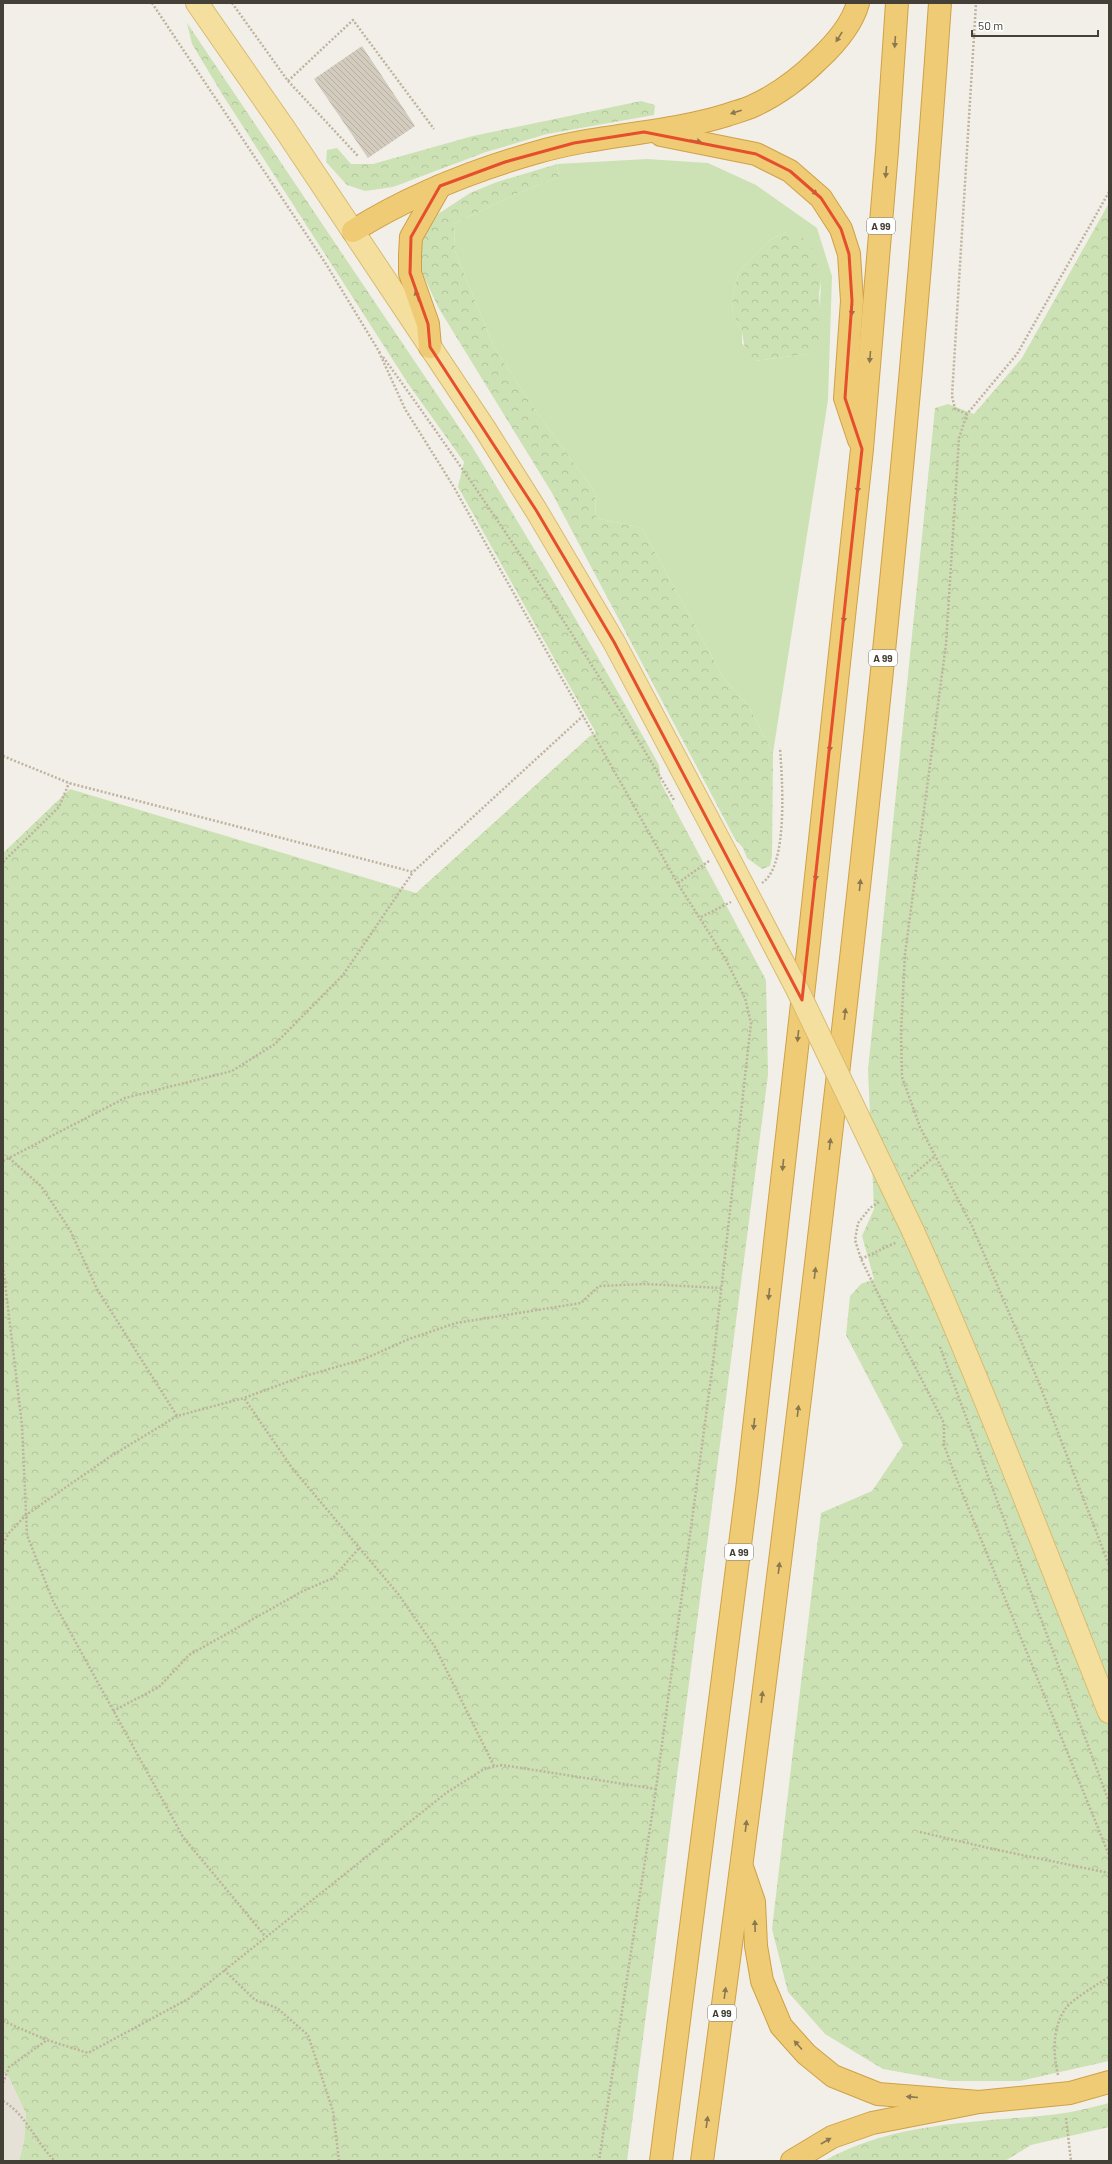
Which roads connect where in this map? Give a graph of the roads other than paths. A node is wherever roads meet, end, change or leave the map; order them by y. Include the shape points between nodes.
1 (197, 3) edge
2 (858, 3) edge
3 (897, 3) edge
4 (940, 3) edge
5 (644, 132) junction
6 (440, 186) junction
7 (353, 231) junction
8 (430, 347) junction
9 (862, 449) junction
10 (1109, 1712) edge
11 (742, 1865) junction
12 (1109, 2082) edge
13 (979, 2102) junction
14 (661, 2161) edge
15 (702, 2161) edge
16 (792, 2161) edge

1 - 7 main road
2 -> 5 highway via 837,42 799,78 766,98 752,106 701,123
3 -> 9 highway, A 99 via 888,151
11 -> 4 highway, A 99 via 809,1327 860,884 904,453 930,157
5 - 6 highway via 574,143 538,152 474,172
5 -> 9 highway via 756,154 790,171 821,198 841,229 849,254 852,301 846,398
6 - 7 highway
8 -> 6 highway via 428,324 410,273 411,237
7 - 8 main road
8 - 10 main road, bridge via 548,530 614,642 716,860 796,989 904,1239 983,1393
9 -> 14 highway, A 99 via 747,1490
13 -> 11 highway via 878,2094 833,2076 806,2054 781,2026 762,1980 756,1946 754,1902
15 -> 11 highway, A 99
12 - 13 highway via 1070,2092
16 -> 13 highway via 832,2137 872,2123

